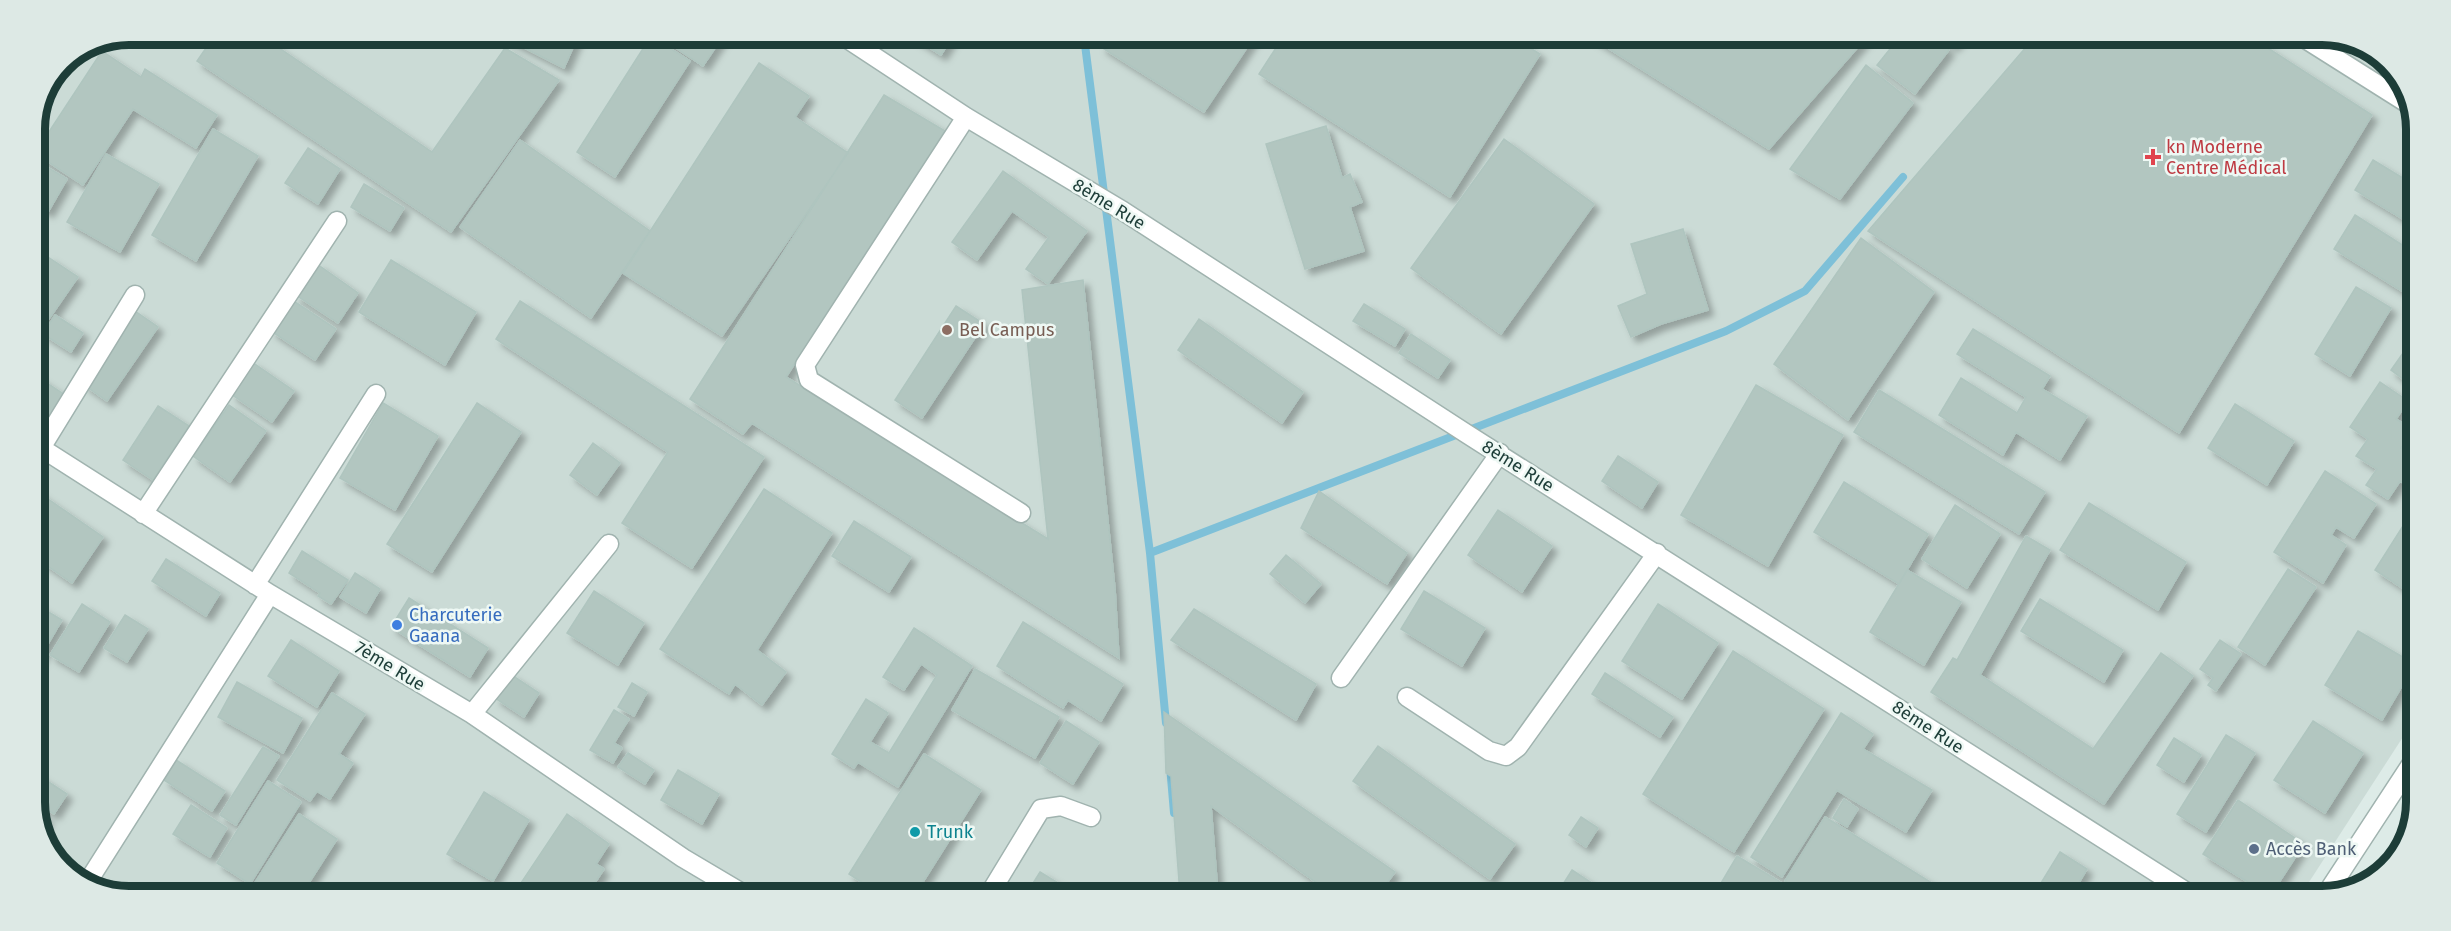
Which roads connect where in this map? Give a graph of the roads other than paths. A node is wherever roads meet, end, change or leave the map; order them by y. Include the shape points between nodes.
1 (857, 45) edge
2 (2315, 45) edge
3 (2401, 99) edge
4 (966, 117) junction
5 (337, 221) dead end
6 (135, 295) dead end
7 (376, 394) dead end
8 (45, 435) edge
9 (45, 451) edge
10 (1500, 453) junction
11 (1021, 513) dead end
12 (143, 514) junction
13 (609, 544) dead end
14 (1657, 553) junction
15 (262, 590) junction
16 (1341, 678) dead end
17 (1407, 697) dead end
18 (472, 714) junction
19 (2406, 772) edge
20 (1091, 817) dead end
21 (91, 876) edge
22 (2332, 885) edge
23 (730, 886) edge
24 (994, 886) edge
25 (2177, 886) edge

1 - 4 street, 8ème Rue
2 - 3 street
4 - 10 street, 8ème Rue via 1123,211
4 - 11 street via 805,365 805,372 809,380
5 - 12 street
6 - 8 street
7 - 15 street
9 - 12 street, 7ème Rue
10 - 14 street, 8ème Rue
10 - 16 street
12 - 15 street, 7ème Rue
13 - 18 street
14 - 17 street via 1518,747 1506,756 1489,751
14 - 25 street, 8ème Rue
15 - 18 street, 7ème Rue
15 - 21 street
18 - 23 street, 7ème Rue
19 - 22 street
20 - 24 street via 1061,806 1041,809

